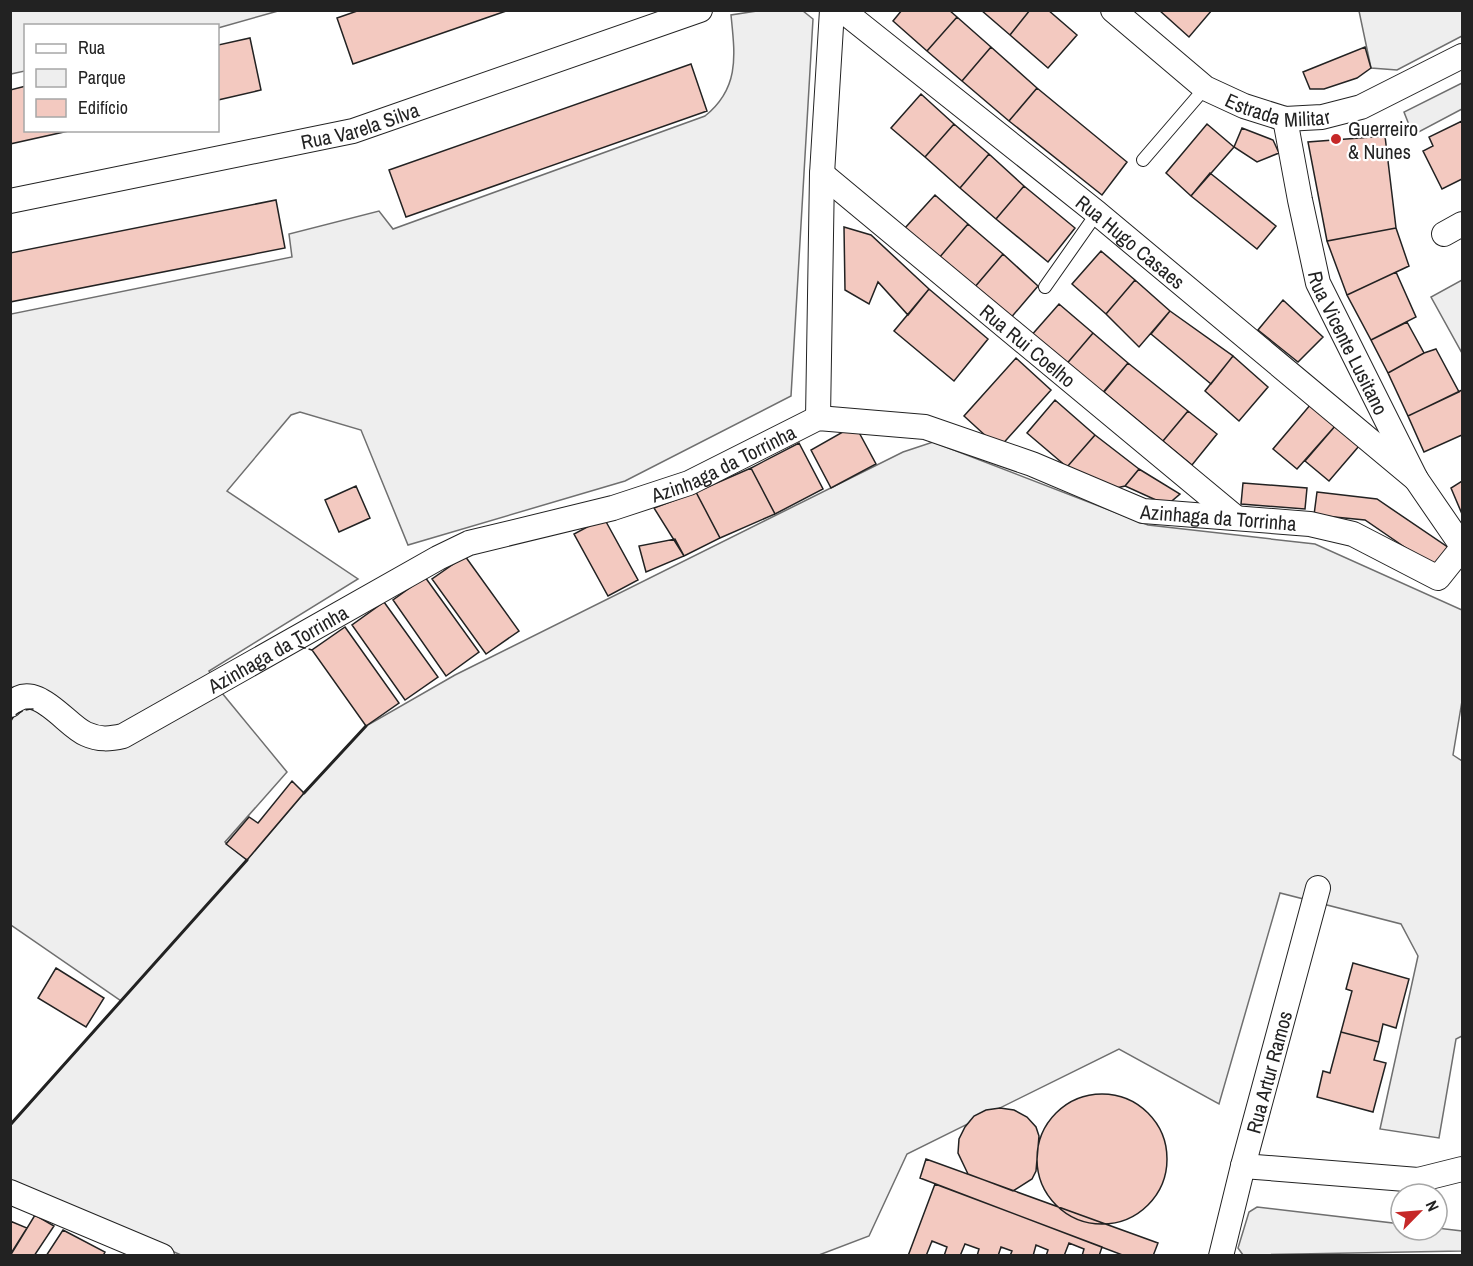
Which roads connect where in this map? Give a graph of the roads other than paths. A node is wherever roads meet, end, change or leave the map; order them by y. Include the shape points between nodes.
1 (700, 10) edge
2 (832, 10) edge
3 (842, 10) edge
4 (1113, 10) edge
5 (1462, 56) edge
6 (1205, 88) junction
7 (1285, 119) junction
8 (1143, 160) dead end
9 (822, 174) junction
10 (10, 201) edge
11 (1097, 213) junction
12 (1045, 287) dead end
13 (818, 418) junction
14 (1416, 479) junction
15 (1236, 517) junction
16 (1462, 547) edge
17 (12, 700) edge
18 (1318, 888) dead end
19 (1243, 1166) junction
20 (1462, 1169) edge
21 (10, 1192) edge
22 (162, 1256) edge
23 (1221, 1256) edge

1 - 10 street, Rua Varela Silva via 354,131
2 - 9 street
3 - 11 street, Rua Hugo Casaes
4 - 6 street, Estrada Militar
5 - 7 street, Estrada Militar via 1360,107 1322,117
6 - 7 street, Estrada Militar
6 - 8 lane
7 - 14 street, Rua Vicente Lusitano via 1318,283
9 - 13 street
9 - 15 street, Rua Rui Coelho
11 - 12 lane
11 - 14 street, Rua Hugo Casaes
13 - 15 street, Azinhaga da Torrinha via 925,427 1032,464 1143,511
13 - 17 street, Azinhaga da Torrinha via 689,483 613,508 470,543 123,736 104,740 84,734 49,704 30,696
14 - 16 street, Rua Vicente Lusitano
15 - 16 street, Azinhaga da Torrinha via 1310,524 1353,534 1438,578
18 - 19 street, Rua Artur Ramos
19 - 20 street via 1418,1180
19 - 23 street, Rua Artur Ramos
21 - 22 street

